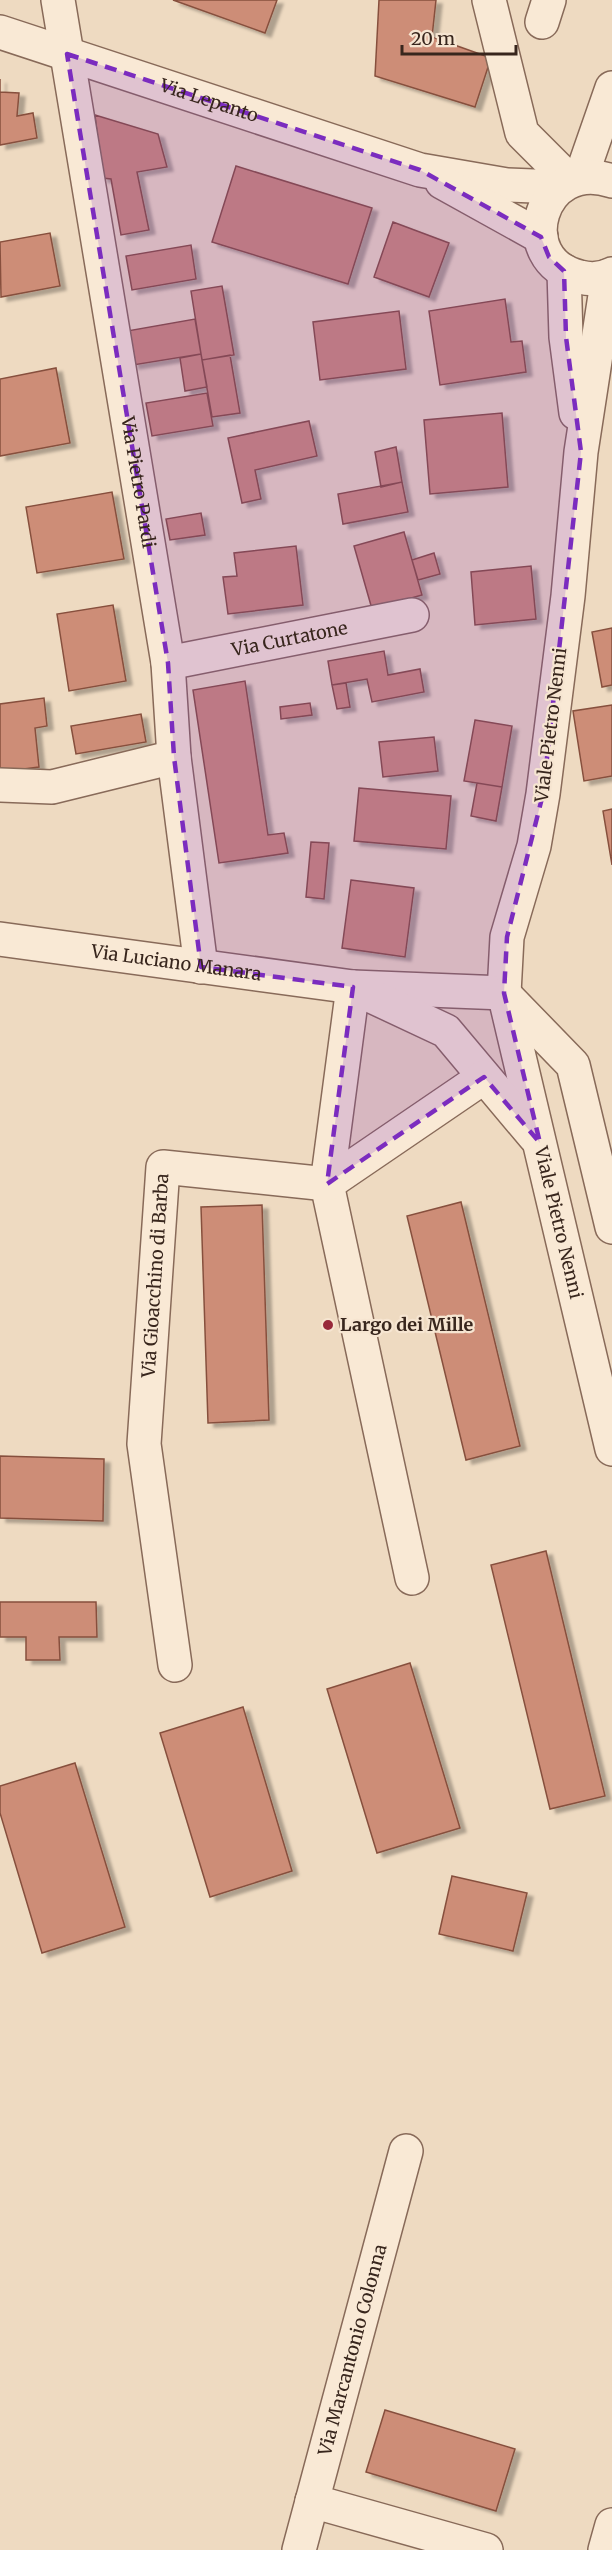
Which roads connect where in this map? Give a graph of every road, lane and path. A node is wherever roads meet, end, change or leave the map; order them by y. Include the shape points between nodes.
1 (58, 0) edge
2 (489, 0) edge
3 (0, 32) edge
4 (67, 54) junction
5 (612, 88) edge
6 (420, 170) junction
7 (581, 181) edge
8 (541, 237) junction
9 (564, 271) junction
10 (610, 275) edge
11 (580, 452) junction
12 (412, 615) dead end
13 (168, 663) junction
14 (174, 757) junction
15 (0, 785) edge
16 (0, 939) edge
17 (201, 968) junction
18 (353, 987) junction
19 (504, 993) junction
20 (484, 1077) junction
21 (540, 1143) junction
22 (327, 1184) junction
23 (612, 1227) edge
24 (612, 1449) edge
25 (412, 1578) dead end
26 (175, 1665) dead end
27 (406, 2151) dead end
28 (312, 2501) junction
29 (612, 2525) edge
30 (299, 2550) edge
31 (486, 2550) edge
32 (605, 2550) edge

1 - 4 street, Via Pietro Pardi
2 - 7 street via 522,133
3 - 4 street, Via Lepanto
4 - 6 street, Via Lepanto
4 - 13 street, Via Pietro Pardi
5 - 7 street
6 - 7 street, Via Lepanto via 507,185
6 - 8 street, Via Lepanto
7 - 8 street via 543,209
8 - 9 street via 549,257
9 - 10 street via 586,279
9 - 11 street, Viale Pietro Nenni via 566,337
10 - 11 street, Viale Pietro Nenni
11 - 19 street, Viale Pietro Nenni via 568,596 543,794 534,846 507,937
12 - 13 street, Via Curtatone
13 - 14 street, Via Pietro Pardi
14 - 15 street via 52,788
14 - 17 street, Via Pietro Pardi
16 - 17 street, Via Luciano Manara
17 - 18 street, Via Luciano Manara
18 - 19 street
18 - 20 street via 446,1031
18 - 22 street
19 - 21 street, Viale Pietro Nenni
19 - 23 street via 573,1065
20 - 21 street
20 - 22 street
21 - 24 street, Viale Pietro Nenni
22 - 25 street
22 - 26 street, Via Gioacchino di Barba via 163,1167 144,1444
27 - 28 street, Via Marcantonio Colonna
28 - 30 street, Via Marcantonio Colonna
28 - 31 street
29 - 32 street

